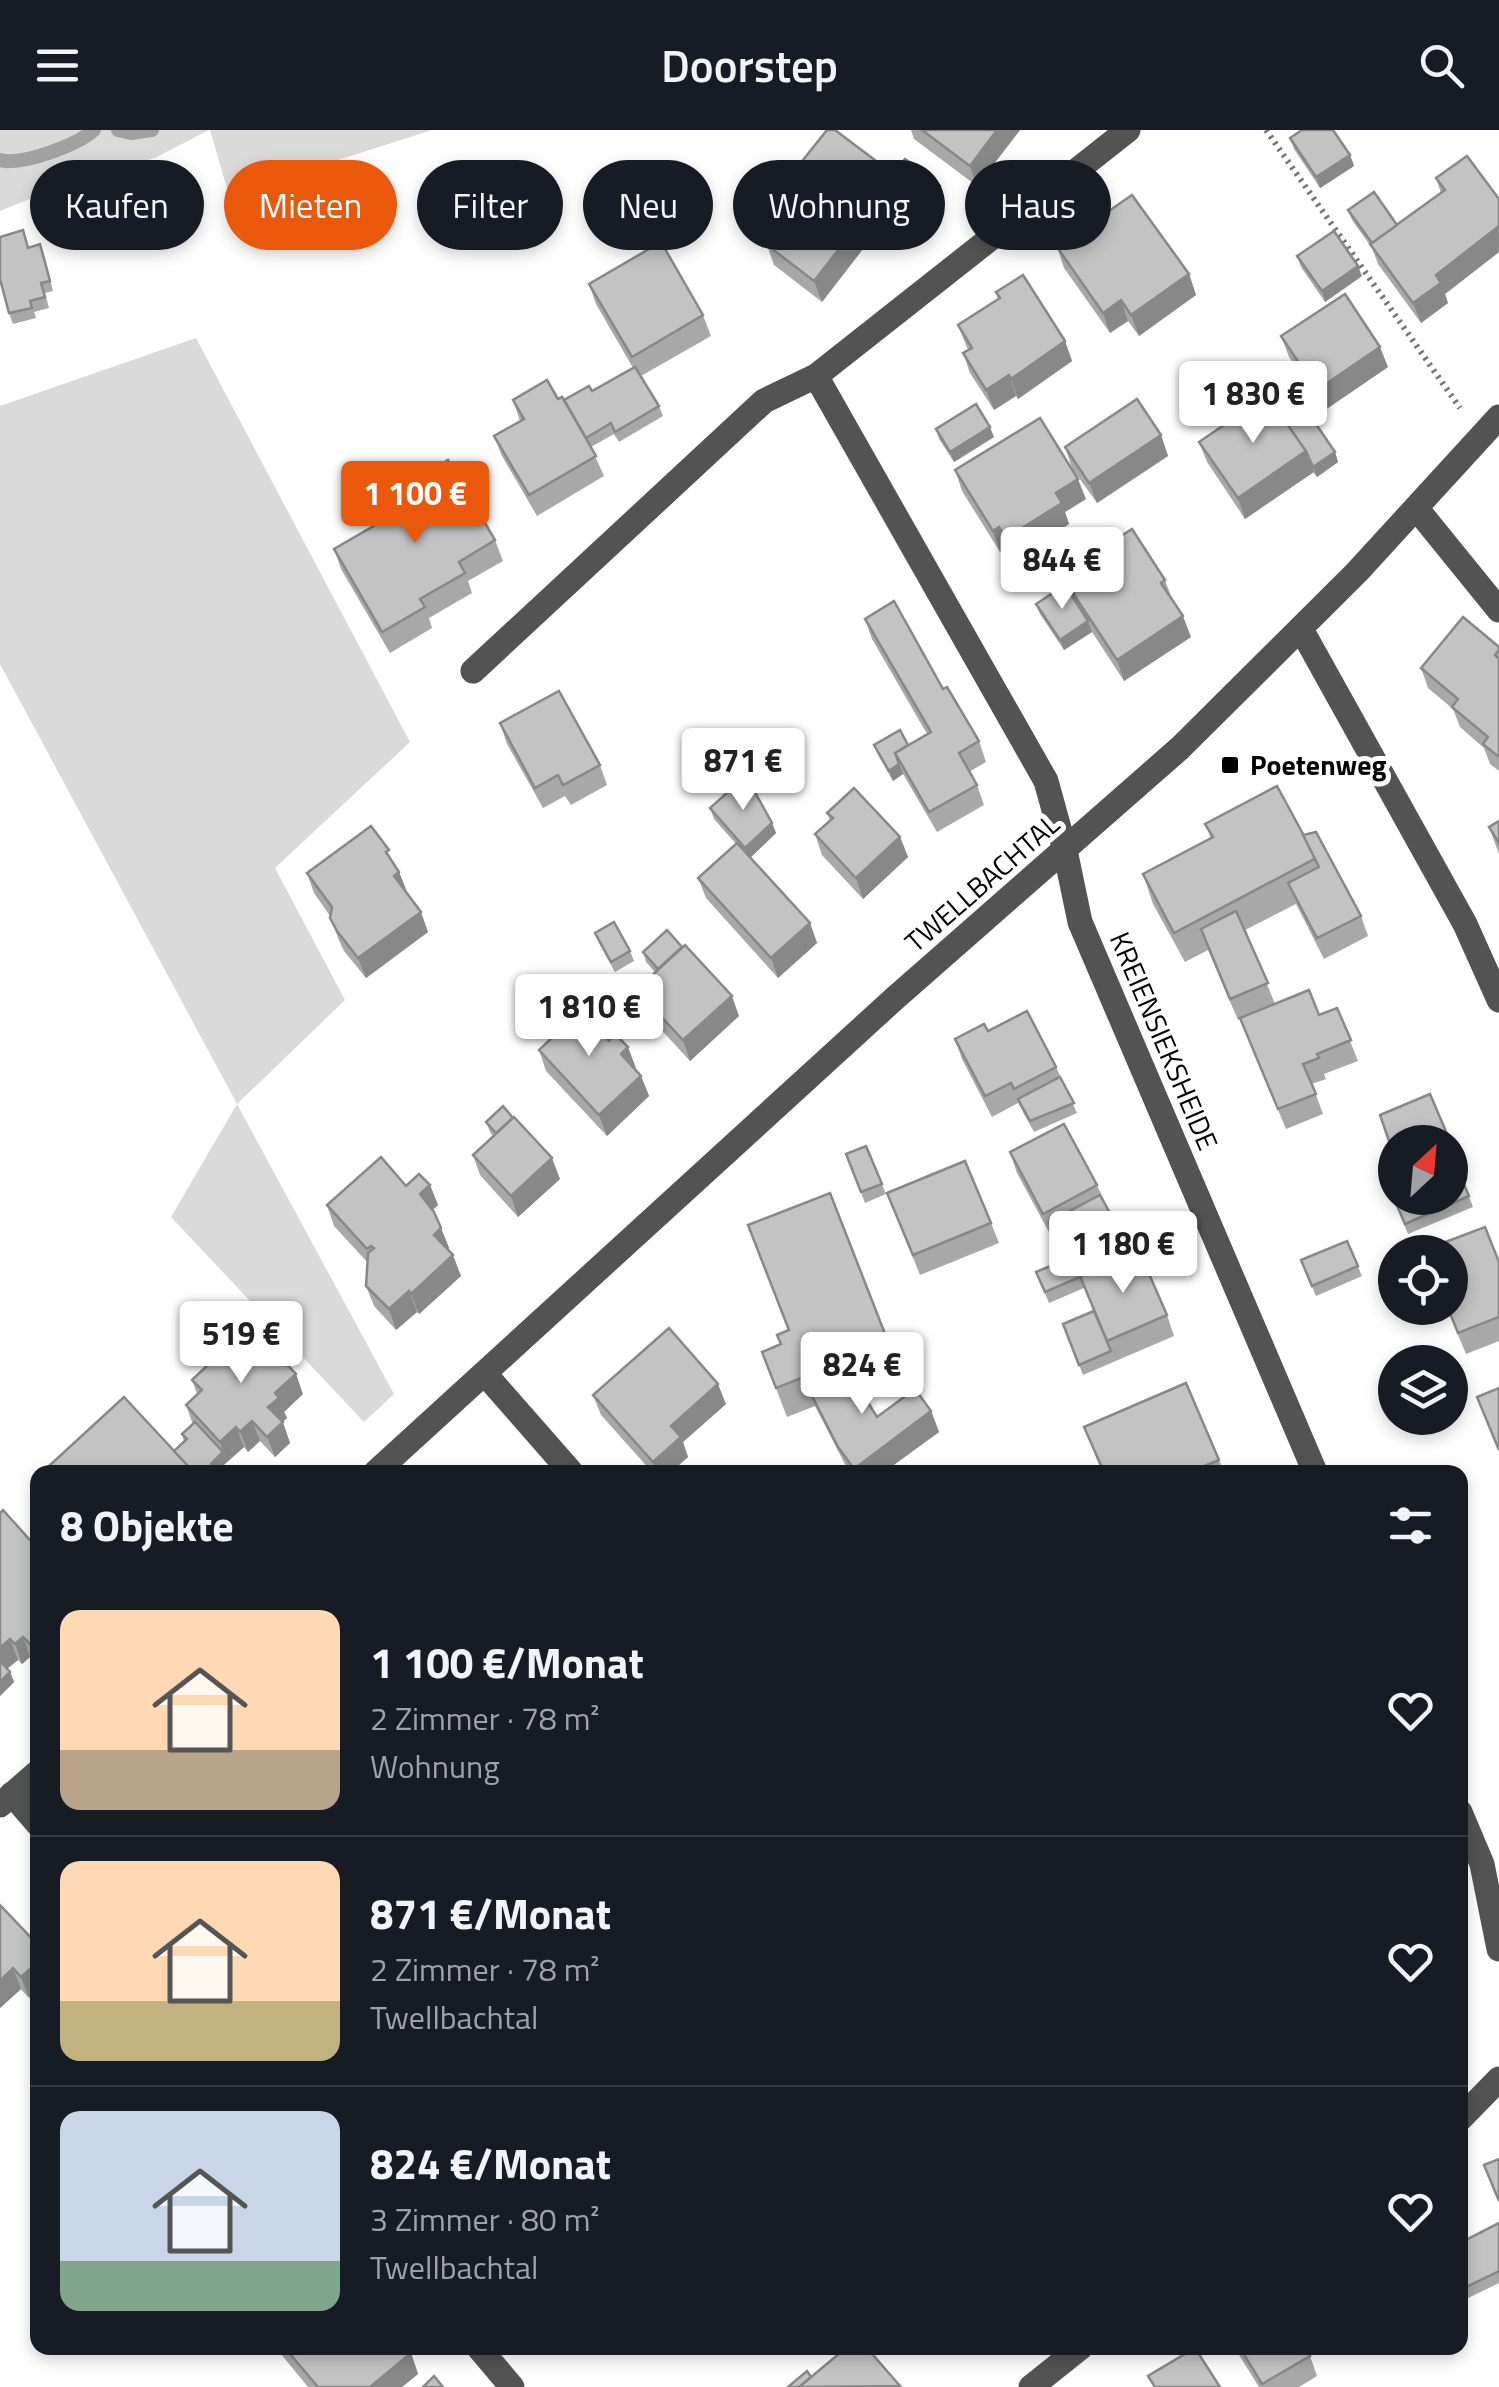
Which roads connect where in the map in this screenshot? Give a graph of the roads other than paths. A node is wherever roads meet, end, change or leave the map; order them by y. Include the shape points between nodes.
1 (1128, 130) edge
2 (816, 376) junction
3 (1499, 416) edge
4 (1416, 509) junction
5 (1499, 610) edge
6 (1301, 630) junction
7 (474, 671) dead end
8 (1066, 850) junction
9 (1499, 1000) edge
10 (486, 1375) junction
11 (384, 1465) edge
12 (565, 1465) edge
13 (1312, 1465) edge
14 (30, 1779) edge
15 (6, 1800) edge
16 (30, 1818) edge
17 (1468, 1831) edge
18 (1499, 1949) edge
19 (1499, 2079) edge
20 (1468, 2110) edge
21 (485, 2355) edge
22 (1071, 2355) edge
23 (512, 2387) edge
24 (1031, 2387) edge

1 - 2 street
2 - 7 street via 764,401
2 - 8 street, KREIENSIEKSHEIDE via 1046,781
3 - 4 street, TWELLBACHTAL
4 - 5 street
4 - 6 street, TWELLBACHTAL
6 - 8 street, TWELLBACHTAL
6 - 9 street via 1465,924
8 - 10 street, TWELLBACHTAL
8 - 13 street, KREIENSIEKSHEIDE via 1080,922
10 - 11 street, TWELLBACHTAL
10 - 12 street
14 - 15 street
15 - 16 street
17 - 18 street via 1482,1864
19 - 20 street
21 - 23 street
22 - 24 street

